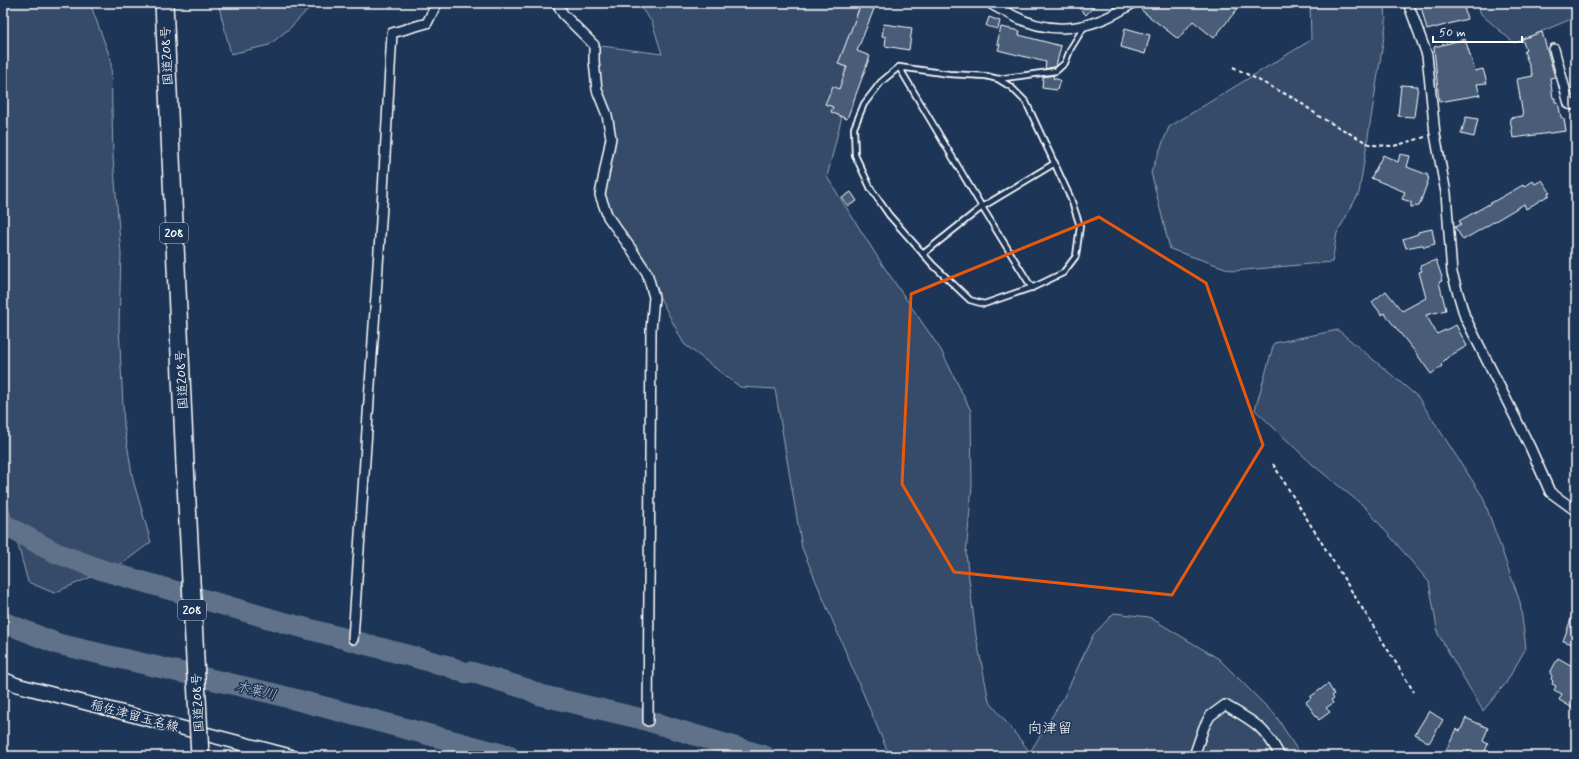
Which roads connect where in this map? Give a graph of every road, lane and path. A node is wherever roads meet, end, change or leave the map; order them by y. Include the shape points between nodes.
1 (164, 3) edge
2 (437, 3) edge
3 (557, 3) edge
4 (990, 3) edge
5 (1133, 3) edge
6 (1408, 3) edge
7 (1084, 27) junction
8 (1554, 49) dead end
9 (899, 67) junction
10 (1233, 67) dead end
11 (998, 79) junction
12 (1576, 106) edge
13 (1435, 134) junction
14 (1055, 163) junction
15 (982, 207) junction
16 (923, 254) junction
17 (1032, 288) junction
18 (1273, 464) dead end
19 (1576, 511) edge
20 (353, 639) dead end
21 (3, 679) edge
22 (1414, 692) dead end
23 (648, 721) dead end
24 (200, 756) edge
25 (290, 756) edge
26 (1194, 756) edge
27 (1280, 756) edge

1 - 24 highway, 国道208号 / 208, bridge
2 - 20 street via 427,23 392,33
3 - 23 street via 563,14 594,45 597,90 607,115 611,138 600,195 608,217 647,273 654,297 651,330
4 - 7 street via 1024,22 1063,29
5 - 7 street via 1114,16
6 - 13 street via 1427,55
7 - 11 lane via 1065,63 1056,71
8 - 12 street via 1569,104
9 - 11 lane
9 - 15 lane
9 - 16 lane via 881,82 864,104 854,128 855,156 889,215
10 - 13 path via 1291,97 1320,117 1371,145 1394,146
11 - 14 lane via 1011,87 1026,102
13 - 19 street via 1446,193 1452,273 1465,317 1550,492
14 - 15 lane
14 - 17 lane via 1080,226 1076,256 1063,273
15 - 16 lane
15 - 17 lane
16 - 17 lane via 970,300 984,304
18 - 22 path
21 - 25 main road, 稲佐津留玉名線 via 17,685
26 - 27 street via 1210,716 1225,705 1255,722

